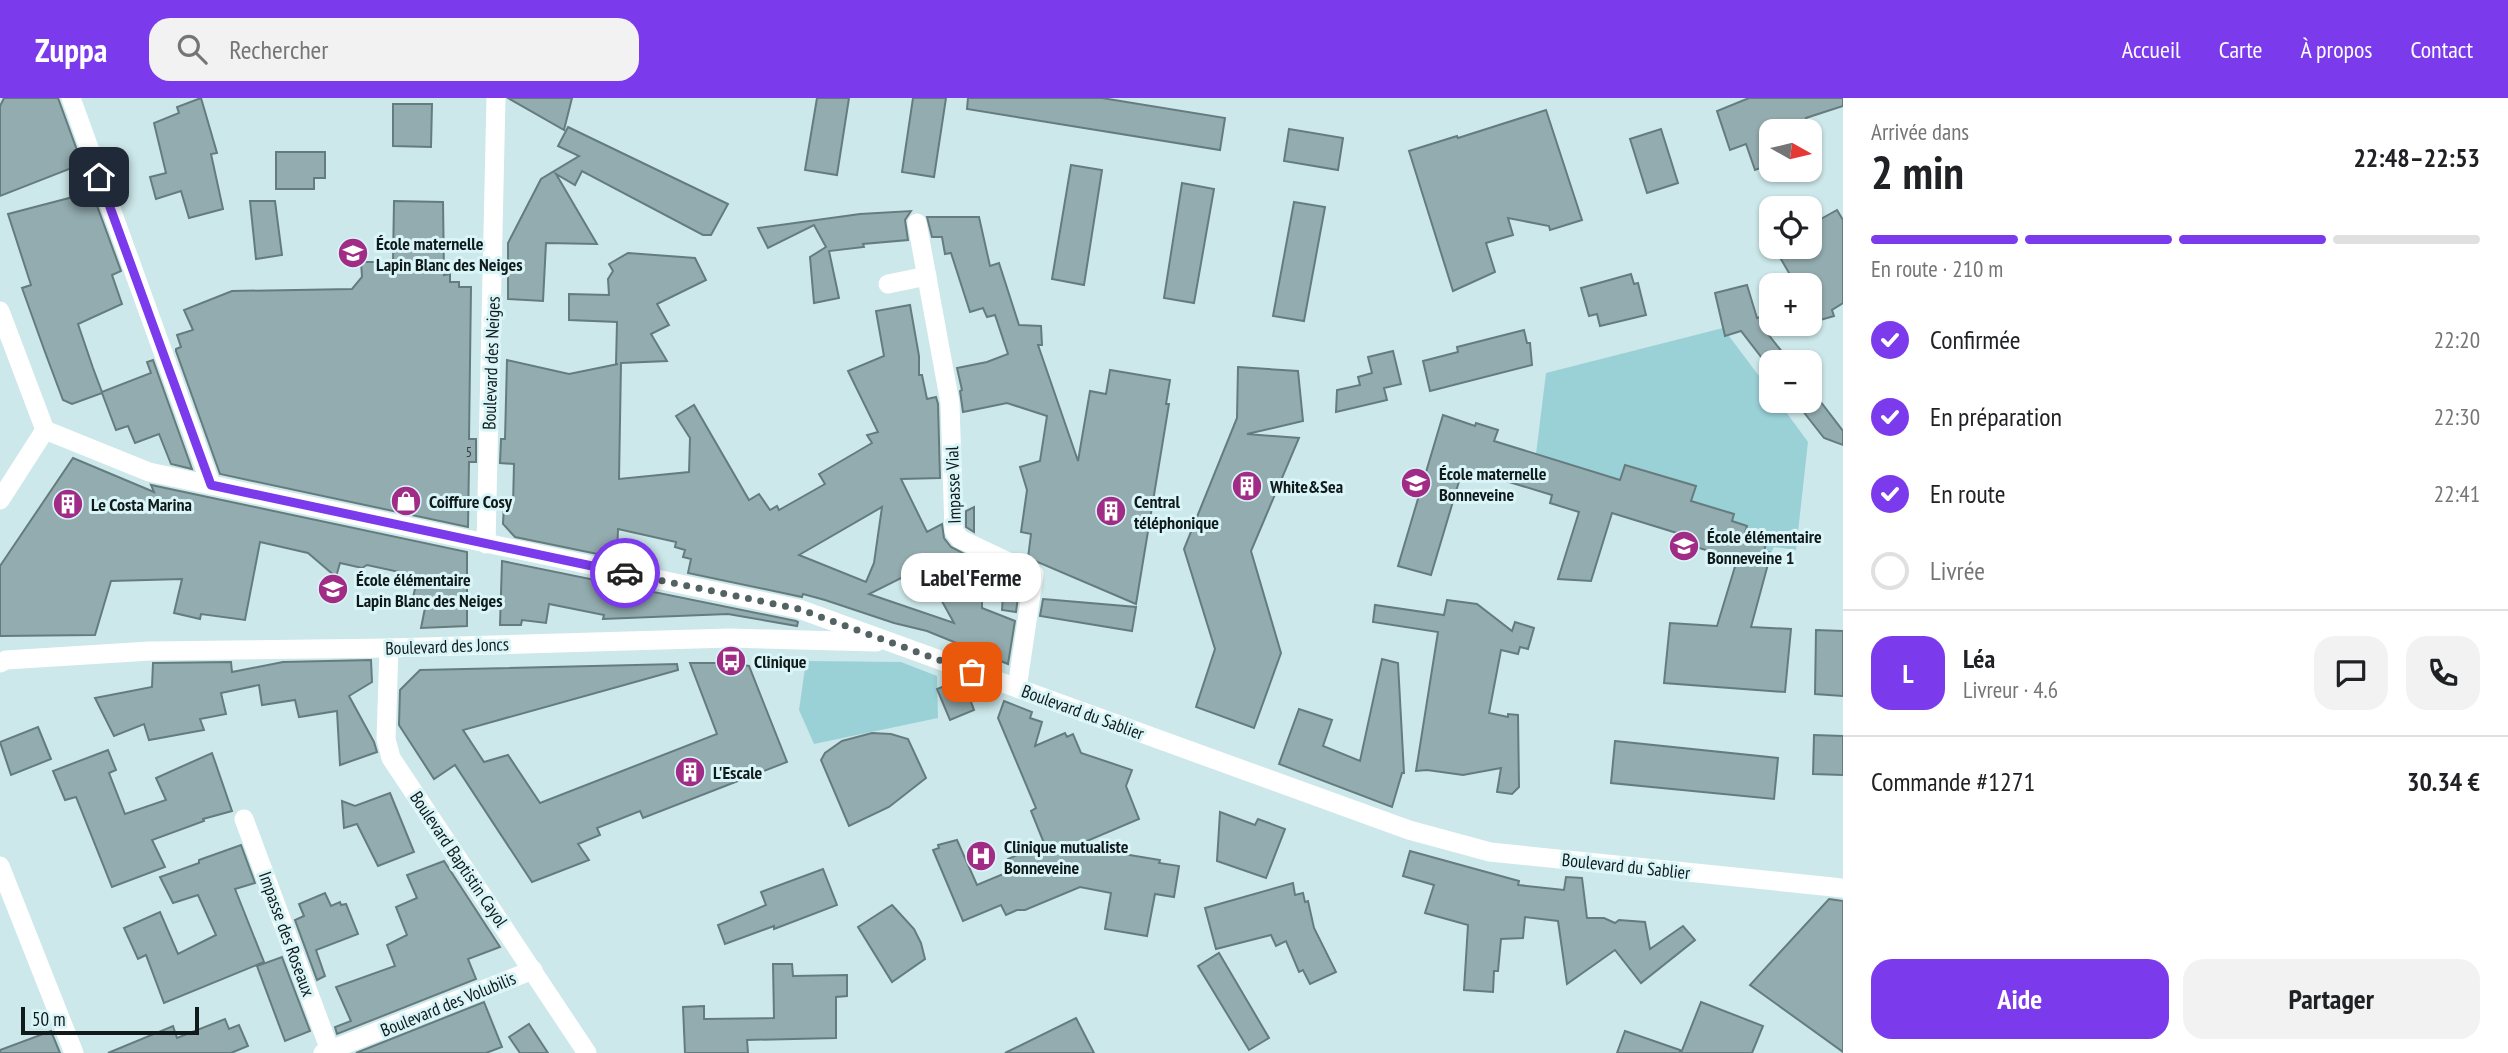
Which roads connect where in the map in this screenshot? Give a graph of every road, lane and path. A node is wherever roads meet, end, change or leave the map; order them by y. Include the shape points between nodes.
1 (71, 98) edge
2 (496, 98) edge
3 (917, 223) dead end
4 (927, 276) junction
5 (888, 284) dead end
6 (0, 311) edge
7 (45, 430) junction
8 (211, 485) junction
9 (0, 500) edge
10 (486, 544) junction
11 (894, 643) junction
12 (389, 648) junction
13 (0, 663) edge
14 (1017, 688) junction
15 (244, 818) dead end
16 (0, 866) edge
17 (1843, 888) edge
18 (533, 970) junction
19 (328, 1052) edge
20 (75, 1053) edge
21 (587, 1053) edge

1 - 8 street
2 - 10 street, Boulevard des Neiges
3 - 4 street, Impasse Vial
4 - 5 street
4 - 14 street, Impasse Vial via 950,403 954,531 960,539 1034,574
6 - 7 street
7 - 8 street, Boulevard du Sablier via 149,471
7 - 9 street
8 - 10 street, Boulevard du Sablier
10 - 11 street, Boulevard du Sablier via 799,609
11 - 12 street, Boulevard des Joncs via 730,638
11 - 14 street, Boulevard du Sablier
12 - 13 street, Boulevard des Joncs via 150,651
12 - 18 street, Boulevard Baptistin Cayol via 386,739 391,758
14 - 17 street, Boulevard du Sablier via 1409,830 1490,852
15 - 19 street, Impasse des Roseaux
16 - 20 street
18 - 19 street, Boulevard des Volubilis
18 - 21 street, Boulevard Baptistin Cayol

